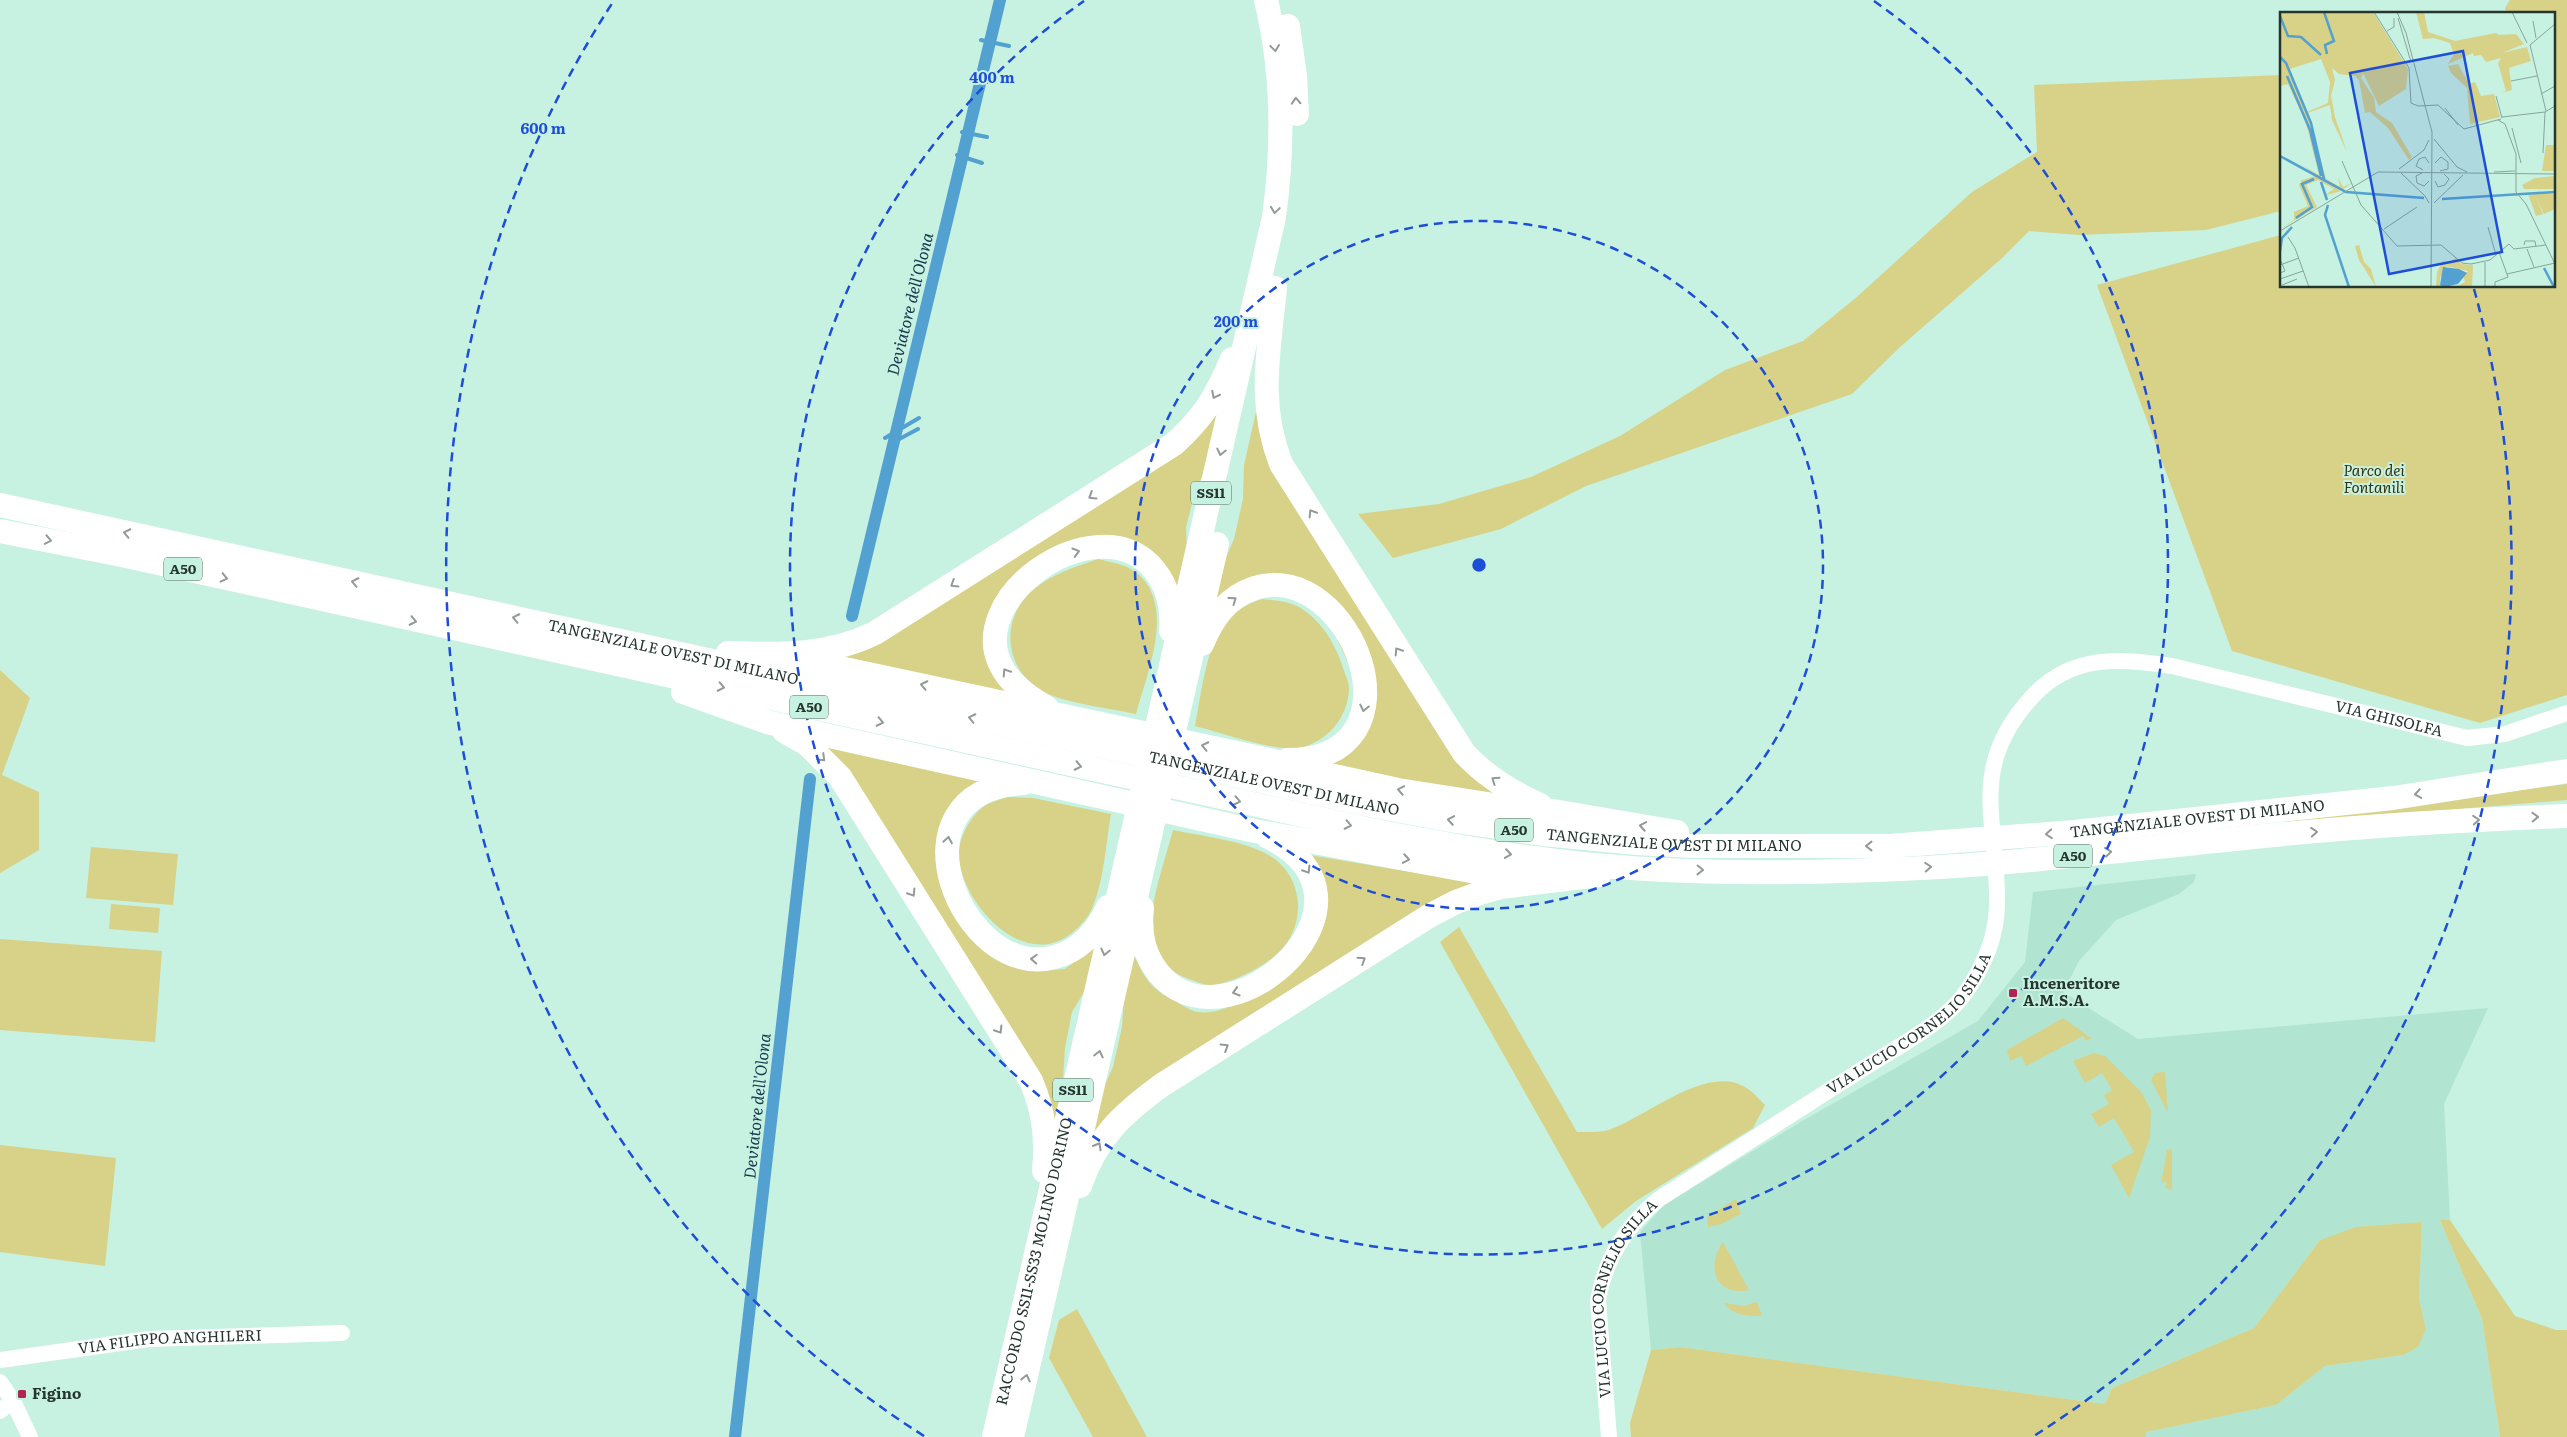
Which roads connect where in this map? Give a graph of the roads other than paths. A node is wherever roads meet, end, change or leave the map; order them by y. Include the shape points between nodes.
1 (1266, 0) edge
2 (1282, 0) edge
3 (1268, 287) junction
4 (0, 506) edge
5 (0, 531) edge
6 (667, 650) junction
7 (780, 655) junction
8 (588, 659) junction
9 (2209, 677) joint
10 (1170, 702) junction
11 (2567, 713) edge
12 (1057, 714) junction
13 (767, 722) junction
14 (1270, 760) junction
15 (2567, 762) edge
16 (2567, 771) edge
17 (2518, 778) junction
18 (1042, 782) junction
19 (1553, 811) junction
20 (2567, 816) edge
21 (1255, 831) junction
22 (1140, 838) junction
23 (1760, 846) junction
24 (1651, 869) junction
25 (1547, 881) junction
26 (1050, 1273) junction
27 (342, 1333) dead end
28 (1015, 1344) junction
29 (0, 1360) edge
30 (1009, 1372) junction
31 (0, 1382) edge
32 (13, 1400) junction
33 (0, 1411) edge
34 (1014, 1433) edge
35 (30, 1437) edge
36 (987, 1437) edge
37 (994, 1437) edge
38 (1609, 1437) edge

1 -> 3 highway, RACCORDO SS11-SS33 MOLINO DORINO / SS11 via 1275,46 1281,113 1281,148
3 -> 2 highway, RACCORDO SS11-SS33 MOLINO DORINO / SS11 via 1292,206 1297,159 1295,76
3 -> 7 highway via 1210,406 1174,444 875,634 828,650
3 - 10 highway, RACCORDO SS11-SS33 MOLINO DORINO / SS11
19 -> 3 highway via 1497,782 1464,754 1281,464 1268,421 1266,396
6 -> 4 highway, TANGENZIALE OVEST DI MILANO / A50
5 -> 8 highway, TANGENZIALE OVEST DI MILANO / A50
6 - 7 highway
23 -> 6 highway, TANGENZIALE OVEST DI MILANO / A50 via 1637,843 1449,820
12 -> 7 highway
8 - 13 highway
8 -> 24 highway, TANGENZIALE OVEST DI MILANO / A50 via 1366,829 1535,858
9 - 11 street, VIA GHISOLFA via 2468,738 2505,734
9 - 38 street, VIA LUCIO CORNELIO SILLA via 2172,666 2120,660 2098,662 2074,667 2054,677 2020,709 2006,730 1990,780 1997,903 1990,942 1973,982 1960,1000 1939,1018 1659,1199 1628,1228 1607,1264 1598,1302
12 -> 10 highway via 1030,697 1003,670 997,654 997,623 1012,594 1025,580 1054,560 1110,546 1127,550 1145,560 1166,588 1172,622
10 -> 14 highway via 1211,623 1234,598 1247,591 1278,584 1307,594 1336,620 1358,652 1366,680 1364,712 1348,740 1336,749 1306,759
10 - 22 highway, RACCORDO SS11-SS33 MOLINO DORINO / SS11
14 -> 12 highway
13 - 18 highway
13 -> 28 highway via 807,744 840,777 1031,1081 1040,1102 1046,1151
19 -> 14 highway via 1398,790
15 - 17 highway
16 - 17 highway, TANGENZIALE OVEST DI MILANO / A50
17 -> 23 highway, TANGENZIALE OVEST DI MILANO / A50 via 2393,798 2065,832 1889,846
18 - 21 highway
22 -> 18 highway via 1092,934 1064,955 1047,960 1029,960 1008,953 978,928 962,905 946,861 948,836 958,813 979,794 1010,784
23 -> 19 highway
24 -> 20 highway, TANGENZIALE OVEST DI MILANO / A50 via 1880,870 2000,863 2236,838
21 -> 22 highway via 1280,843 1305,866 1313,880 1315,916 1310,933 1299,950 1272,974 1234,993 1216,996 1188,993 1167,981 1157,971 1144,947 1140,929
21 -> 25 highway via 1487,874
26 -> 22 highway, RACCORDO SS11-SS33 MOLINO DORINO / SS11
22 -> 28 highway, RACCORDO SS11-SS33 MOLINO DORINO / SS11
24 - 25 highway
26 -> 25 highway via 1091,1158 1111,1127 1128,1109 1429,916 1480,892
34 -> 26 highway, RACCORDO SS11-SS33 MOLINO DORINO / SS11
27 - 29 street, VIA FILIPPO ANGHILERI via 149,1339
28 - 30 highway, RACCORDO SS11-SS33 MOLINO DORINO / SS11
30 - 36 highway
30 - 37 highway, RACCORDO SS11-SS33 MOLINO DORINO / SS11
31 - 32 street
32 - 33 street
32 - 35 street

